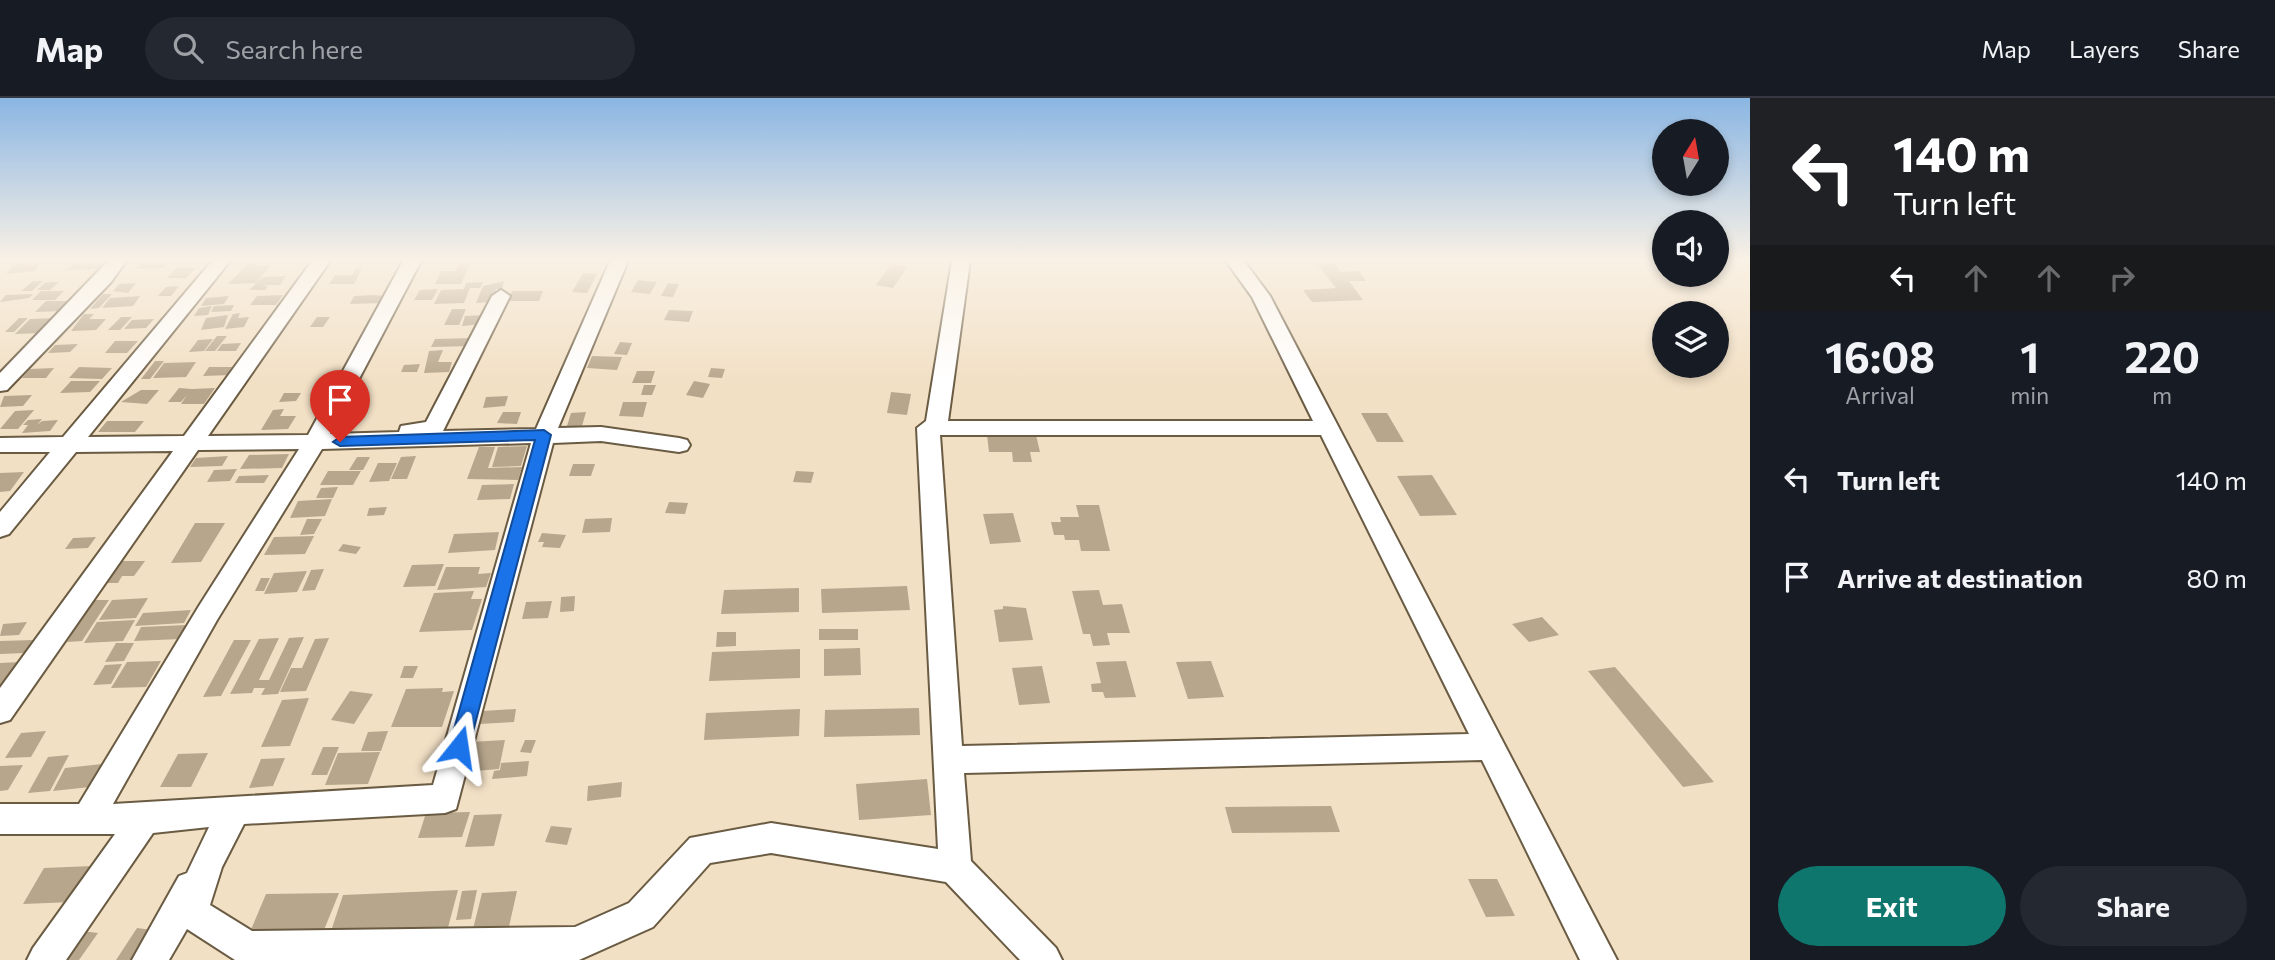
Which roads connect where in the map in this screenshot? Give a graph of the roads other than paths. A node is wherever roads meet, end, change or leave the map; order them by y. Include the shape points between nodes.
1 (82, 301) edge
2 (188, 301) edge
3 (292, 301) edge
4 (390, 301) edge
5 (498, 301) edge
6 (602, 301) edge
7 (955, 301) edge
8 (1264, 301) edge
9 (0, 385) edge
10 (936, 428) junction
11 (1328, 428) junction
12 (544, 435) junction
13 (191, 442) junction
14 (315, 442) junction
15 (71, 443) junction
16 (679, 445) dead end
17 (0, 446) edge
18 (0, 528) edge
19 (0, 711) edge
20 (1490, 747) junction
21 (950, 760) junction
22 (235, 810) junction
23 (88, 818) junction
24 (0, 819) edge
25 (144, 819) junction
26 (207, 862) junction
27 (955, 868) junction
28 (45, 960) edge
29 (150, 960) edge
30 (1044, 960) edge
31 (1599, 960) edge

1 - 9 street
2 - 15 street
3 - 13 street
4 - 14 street
5 - 14 street via 432,429
6 - 12 street
7 - 10 street
8 - 11 street
10 - 11 street
10 - 21 street via 929,428
11 - 20 street
12 - 14 street
12 - 16 street via 601,434
12 - 22 street via 445,799
13 - 14 street
13 - 15 street
13 - 19 street
14 - 23 street
15 - 17 street
15 - 18 street
20 - 21 street
20 - 31 street
21 - 27 street
22 - 25 street
22 - 26 street
23 - 24 street
23 - 25 street
25 - 28 street
26 - 27 street via 191,912 248,948 576,944 641,915 701,849 771,838
26 - 29 street
27 - 30 street

